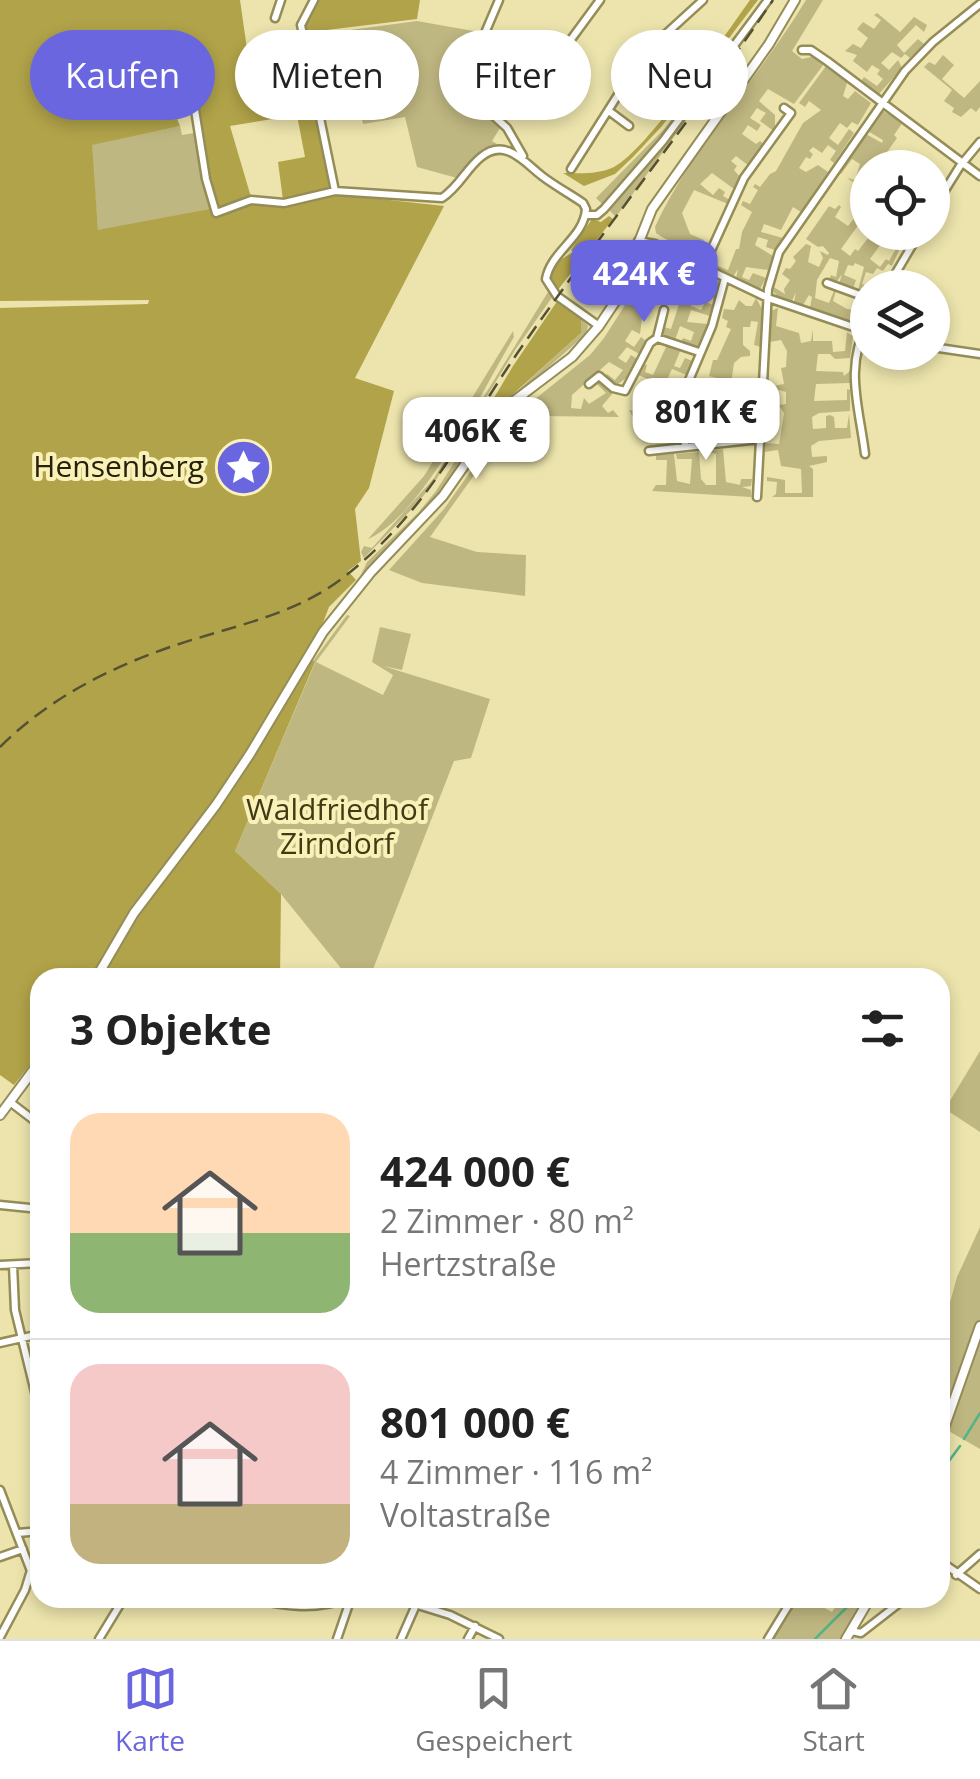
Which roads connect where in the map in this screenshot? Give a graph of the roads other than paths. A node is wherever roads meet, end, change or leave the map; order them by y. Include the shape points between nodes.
1 (282, 0) edge
2 (314, 0) edge
3 (499, 0) edge
4 (600, 0) edge
5 (768, 0) edge
6 (795, 0) edge
7 (699, 1) edge
8 (980, 4) edge
9 (276, 18) dead end
10 (578, 30) edge
11 (802, 50) dead end
12 (882, 100) junction
13 (784, 108) dead end
14 (609, 111) junction
15 (197, 120) edge
16 (629, 126) dead end
17 (980, 142) edge
18 (523, 158) junction
19 (964, 162) junction
20 (570, 169) dead end
21 (980, 176) edge
22 (950, 184) edge
23 (335, 191) junction
24 (587, 214) junction
25 (638, 240) junction
26 (704, 268) junction
27 (726, 278) junction
28 (828, 283) dead end
29 (850, 291) edge
30 (768, 298) junction
31 (664, 310) dead end
32 (599, 326) junction
33 (850, 327) edge
34 (657, 338) junction
35 (950, 349) edge
36 (699, 352) junction
37 (980, 354) edge
38 (854, 370) edge
39 (589, 384) dead end
40 (760, 439) junction
41 (685, 447) junction
42 (649, 451) dead end
43 (864, 454) dead end
44 (757, 496) dead end
45 (102, 968) edge
46 (30, 1075) edge
47 (10, 1102) junction
48 (0, 1115) edge
49 (30, 1117) edge
50 (0, 1205) edge
51 (30, 1208) edge
52 (30, 1264) edge
53 (0, 1265) edge
54 (13, 1265) junction
55 (980, 1326) edge
56 (30, 1336) edge
57 (22, 1338) junction
58 (0, 1342) edge
59 (30, 1371) edge
60 (950, 1411) edge
61 (0, 1490) edge
62 (30, 1532) edge
63 (18, 1533) junction
64 (23, 1549) junction
65 (980, 1554) edge
66 (0, 1557) edge
67 (30, 1567) edge
68 (950, 1570) edge
69 (956, 1574) junction
70 (30, 1577) edge
71 (980, 1589) edge
72 (118, 1608) edge
73 (346, 1608) edge
74 (415, 1608) edge
75 (435, 1608) edge
76 (787, 1608) edge
77 (864, 1608) edge
78 (893, 1608) edge
79 (474, 1626) junction
80 (849, 1635) edge
81 (0, 1637) edge
82 (99, 1639) edge
83 (337, 1639) edge
84 (401, 1639) edge
85 (468, 1639) edge
86 (499, 1639) edge
87 (768, 1639) edge

1 - 9 street
2 - 23 street via 302,34
3 - 18 street via 462,87 507,128
4 - 10 street
5 - 24 street via 638,171 597,215
6 - 25 street via 652,209
7 - 14 street via 657,42
8 - 12 street via 922,52
11 - 12 street
12 - 19 street
12 - 30 street via 778,252
13 - 26 street via 791,112 744,178
14 - 16 street
14 - 20 street
15 - 23 street via 216,212 250,200 284,203
17 - 19 street
18 - 23 street via 504,150 484,154 442,198
18 - 24 street via 583,203
19 - 21 street
19 - 22 street
24 - 32 street via 546,279 557,296
25 - 26 street
25 - 32 street
26 - 27 street
27 - 30 street
27 - 36 street
28 - 29 street
30 - 33 street
30 - 40 street
31 - 34 street
32 - 45 street via 494,423 443,496 314,644 216,804 134,913
34 - 36 street
34 - 39 street via 625,391 600,376
35 - 37 street
36 - 41 street via 682,409
38 - 43 street
40 - 41 street
40 - 44 street
41 - 42 street
46 - 47 street
47 - 48 street
47 - 49 street
50 - 51 street
52 - 54 street
53 - 54 street
54 - 57 street
55 - 60 street
56 - 57 street
57 - 58 street
57 - 59 street
61 - 63 street
62 - 63 street
63 - 64 street
64 - 66 street
64 - 67 street
65 - 69 street
68 - 69 street
69 - 71 street
70 - 81 street
72 - 82 street
73 - 83 street
74 - 84 street
75 - 79 street
76 - 87 street
77 - 80 street
78 - 80 street
79 - 85 street
79 - 86 street

